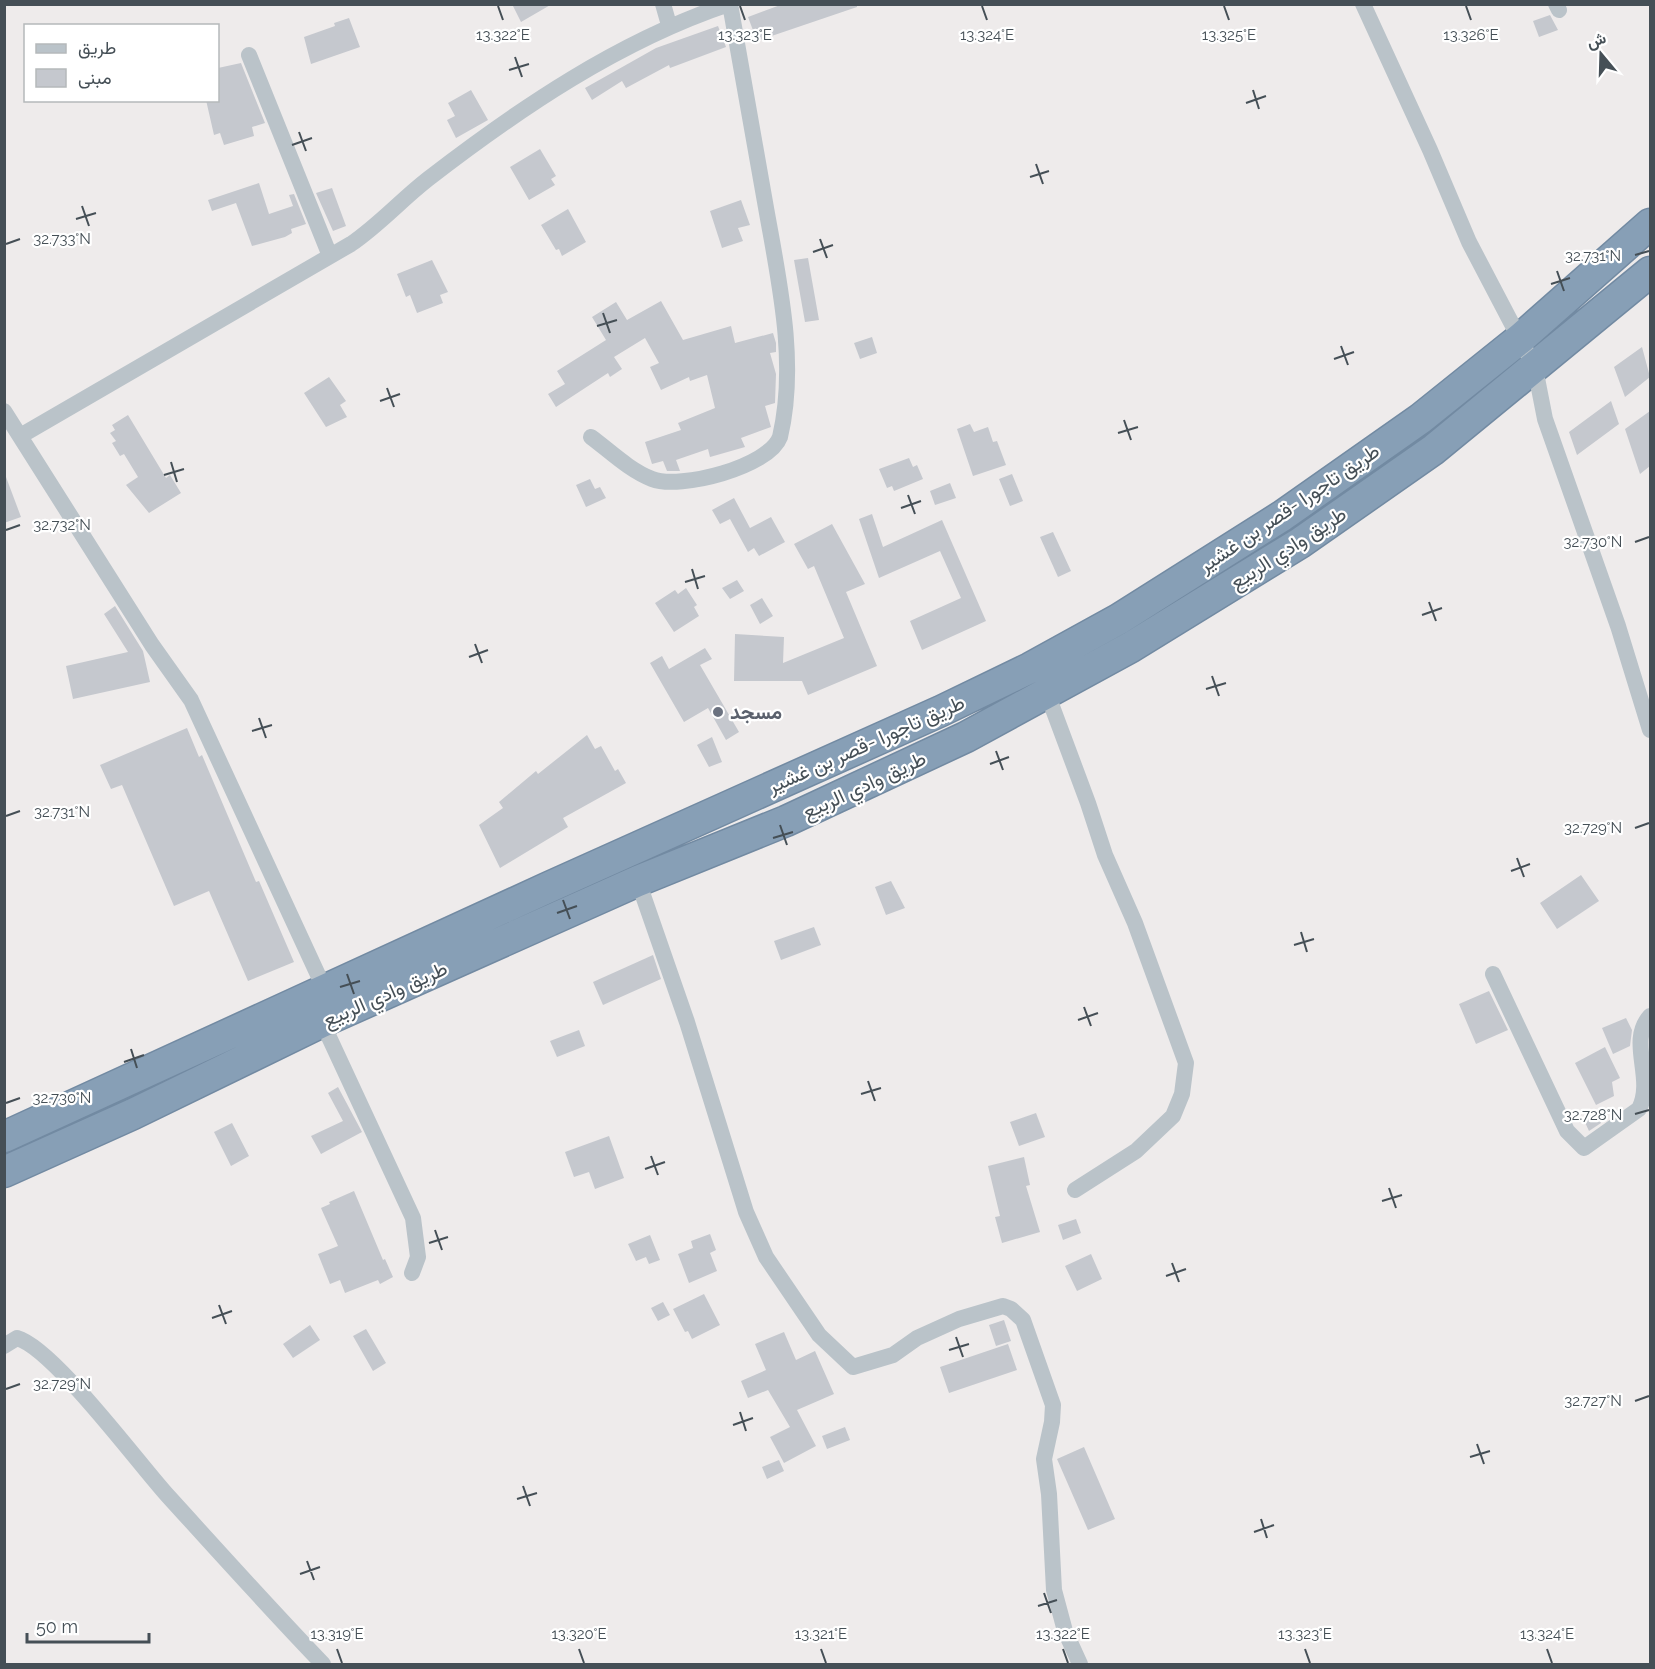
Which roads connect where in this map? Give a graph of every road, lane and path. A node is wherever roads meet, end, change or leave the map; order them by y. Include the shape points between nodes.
1 (663, 4) edge
2 (730, 4) edge
3 (1363, 4) edge
4 (669, 26) junction
5 (249, 55) dead end
6 (1650, 224) edge
7 (330, 256) junction
8 (1650, 272) edge
9 (1521, 338) junction
10 (1535, 368) junction
11 (4, 411) edge
12 (22, 435) junction
13 (591, 437) dead end
14 (1047, 693) junction
15 (1650, 730) edge
16 (638, 881) junction
17 (1493, 974) dead end
18 (325, 990) junction
19 (1650, 1016) edge
20 (322, 1022) junction
21 (4, 1137) edge
22 (4, 1172) edge
23 (1075, 1190) dead end
24 (412, 1273) dead end
25 (4, 1346) edge
26 (322, 1665) edge
27 (1080, 1665) edge

1 - 4 street
2 - 4 street
2 - 13 street via 785,337 787,364 780,437 777,446 742,467 670,482 636,470
3 - 9 street via 1469,242
4 - 7 street via 591,67 500,128 425,182 375,228
5 - 7 street
6 - 9 highway, طريق تاجورا -قصر بن غشير
7 - 12 street
8 - 10 highway, طريق وادي الربيع
9 - 10 street
9 - 18 highway, طريق تاجورا -قصر بن غشير via 1420,419 1282,516 1119,619 1030,668
10 - 14 highway, طريق وادي الربيع via 1433,450 1300,543 1131,647
10 - 15 street via 1545,419
11 - 12 street
12 - 18 street via 152,645 191,700
14 - 16 highway, طريق وادي الربيع via 855,790
14 - 23 street via 1186,1063 1182,1095 1173,1116 1136,1151
16 - 20 highway, طريق وادي الربيع
16 - 27 street via 746,1212 766,1257 819,1335 853,1367 893,1355 917,1338 959,1319 1003,1306 1023,1320 1053,1405 1044,1459 1054,1590 1065,1631
17 - 19 street via 1567,1131 1584,1148 1646,1100 1649,1088 1642,1038
18 - 21 highway, طريق تاجورا -قصر بن غشير
20 - 22 highway, طريق وادي الربيع
20 - 24 street via 413,1218 418,1257
25 - 26 street via 17,1338 29,1342 67,1378

